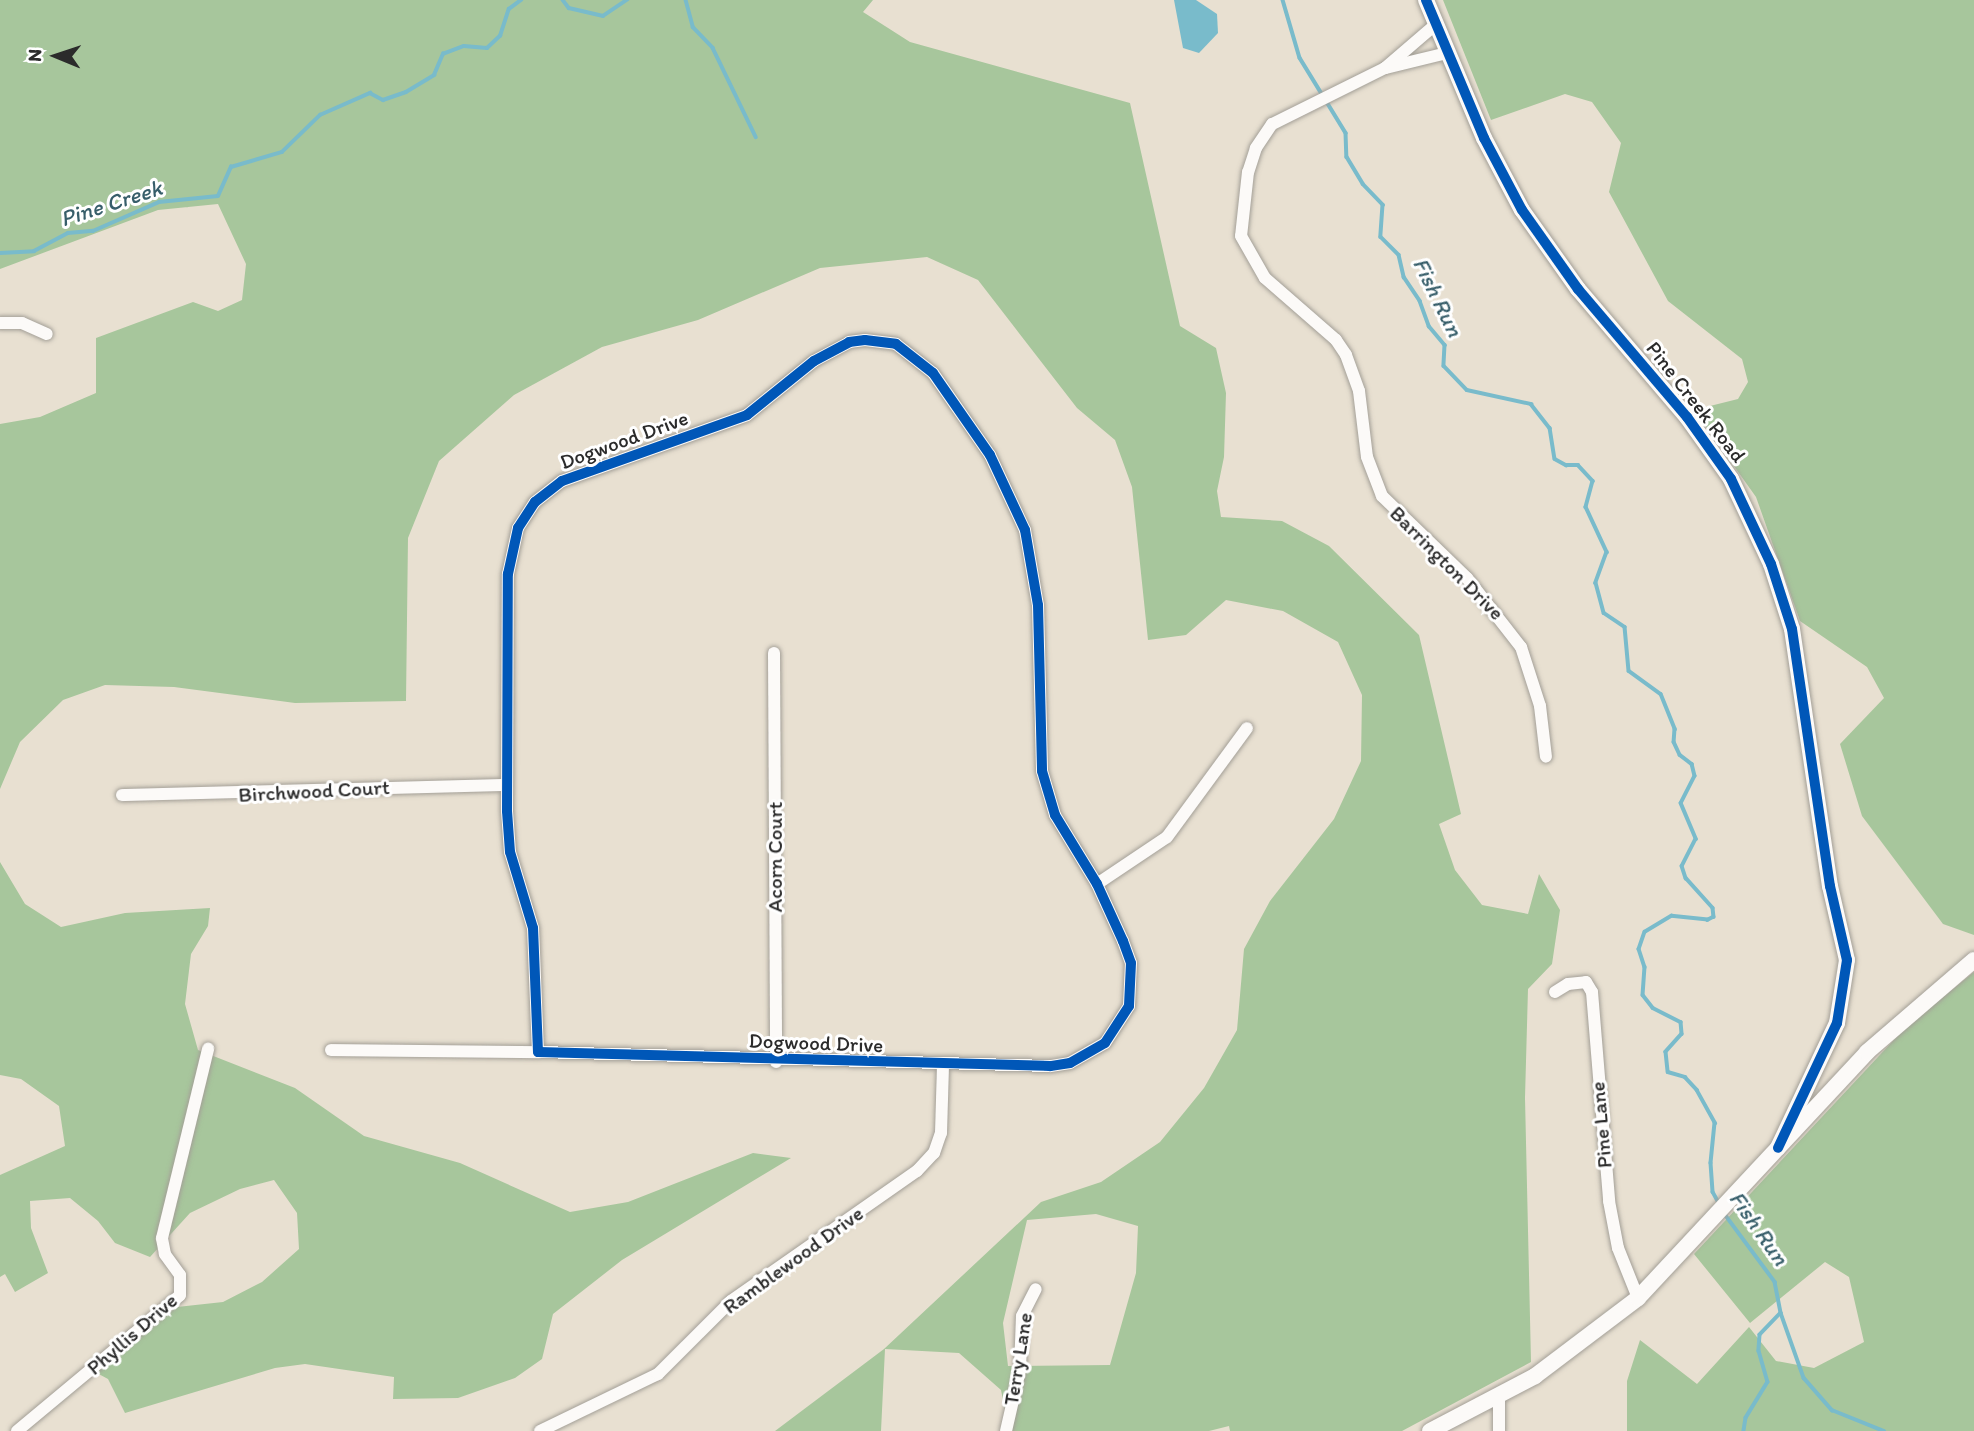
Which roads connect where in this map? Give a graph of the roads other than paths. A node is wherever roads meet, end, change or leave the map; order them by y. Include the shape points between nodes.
1 (1426, 0) edge
2 (1435, 25) junction
3 (1447, 54) junction
4 (1384, 68) junction
5 (0, 323) edge
6 (47, 334) dead end
7 (774, 653) dead end
8 (1247, 729) dead end
9 (1546, 757) dead end
10 (506, 785) junction
11 (122, 795) dead end
12 (1097, 884) junction
13 (1974, 960) edge
14 (1555, 992) dead end
15 (208, 1049) dead end
16 (331, 1050) dead end
17 (538, 1052) junction
18 (776, 1062) junction
19 (943, 1066) junction
20 (1778, 1148) junction
21 (1036, 1289) dead end
22 (1638, 1298) junction
23 (1499, 1397) junction
24 (17, 1431) edge
25 (540, 1431) edge
26 (1006, 1431) edge
27 (1430, 1431) edge
28 (1499, 1431) edge

1 - 2 street, Pine Creek Road
2 - 3 street, Pine Creek Road
2 - 4 street, Barrington Drive
3 - 4 street, Barrington Drive
3 - 20 street, Pine Creek Road via 1496,162 1538,237 1687,417 1731,479 1771,564 1792,629 1828,874 1847,960 1837,1023
4 - 9 street, Barrington Drive via 1272,124 1256,148 1248,172 1241,236 1265,278 1336,340 1346,355 1359,391 1367,457 1382,496 1475,588 1521,647 1540,706
5 - 6 street via 22,323
7 - 18 street, Acorn Court
8 - 12 street via 1167,836
10 - 11 street, Birchwood Court
10 - 12 street, Dogwood Drive via 509,565 513,539 535,502 562,481 747,415 837,347 879,340 916,356 933,373 990,455 1025,530 1038,605 1042,771 1055,816
10 - 17 street, Dogwood Drive via 510,852 535,947
12 - 19 street, Dogwood Drive via 1124,941 1133,983 1129,1006 1105,1043 1070,1063 1050,1066
13 - 20 street via 1912,1009
14 - 22 street, Pine Lane via 1568,984 1586,982 1592,992 1609,1202 1618,1248
15 - 24 street, Phyllis Drive via 162,1238 165,1254 180,1275 180,1295
16 - 17 street
17 - 18 street, Dogwood Drive
18 - 19 street, Dogwood Drive
19 - 25 street, Ramblewood Drive via 941,1133 934,1153 918,1171 731,1301 658,1374
20 - 22 street
21 - 26 street, Terry Lane via 1022,1316 1020,1370
22 - 23 street via 1578,1347
23 - 27 street
23 - 28 street

